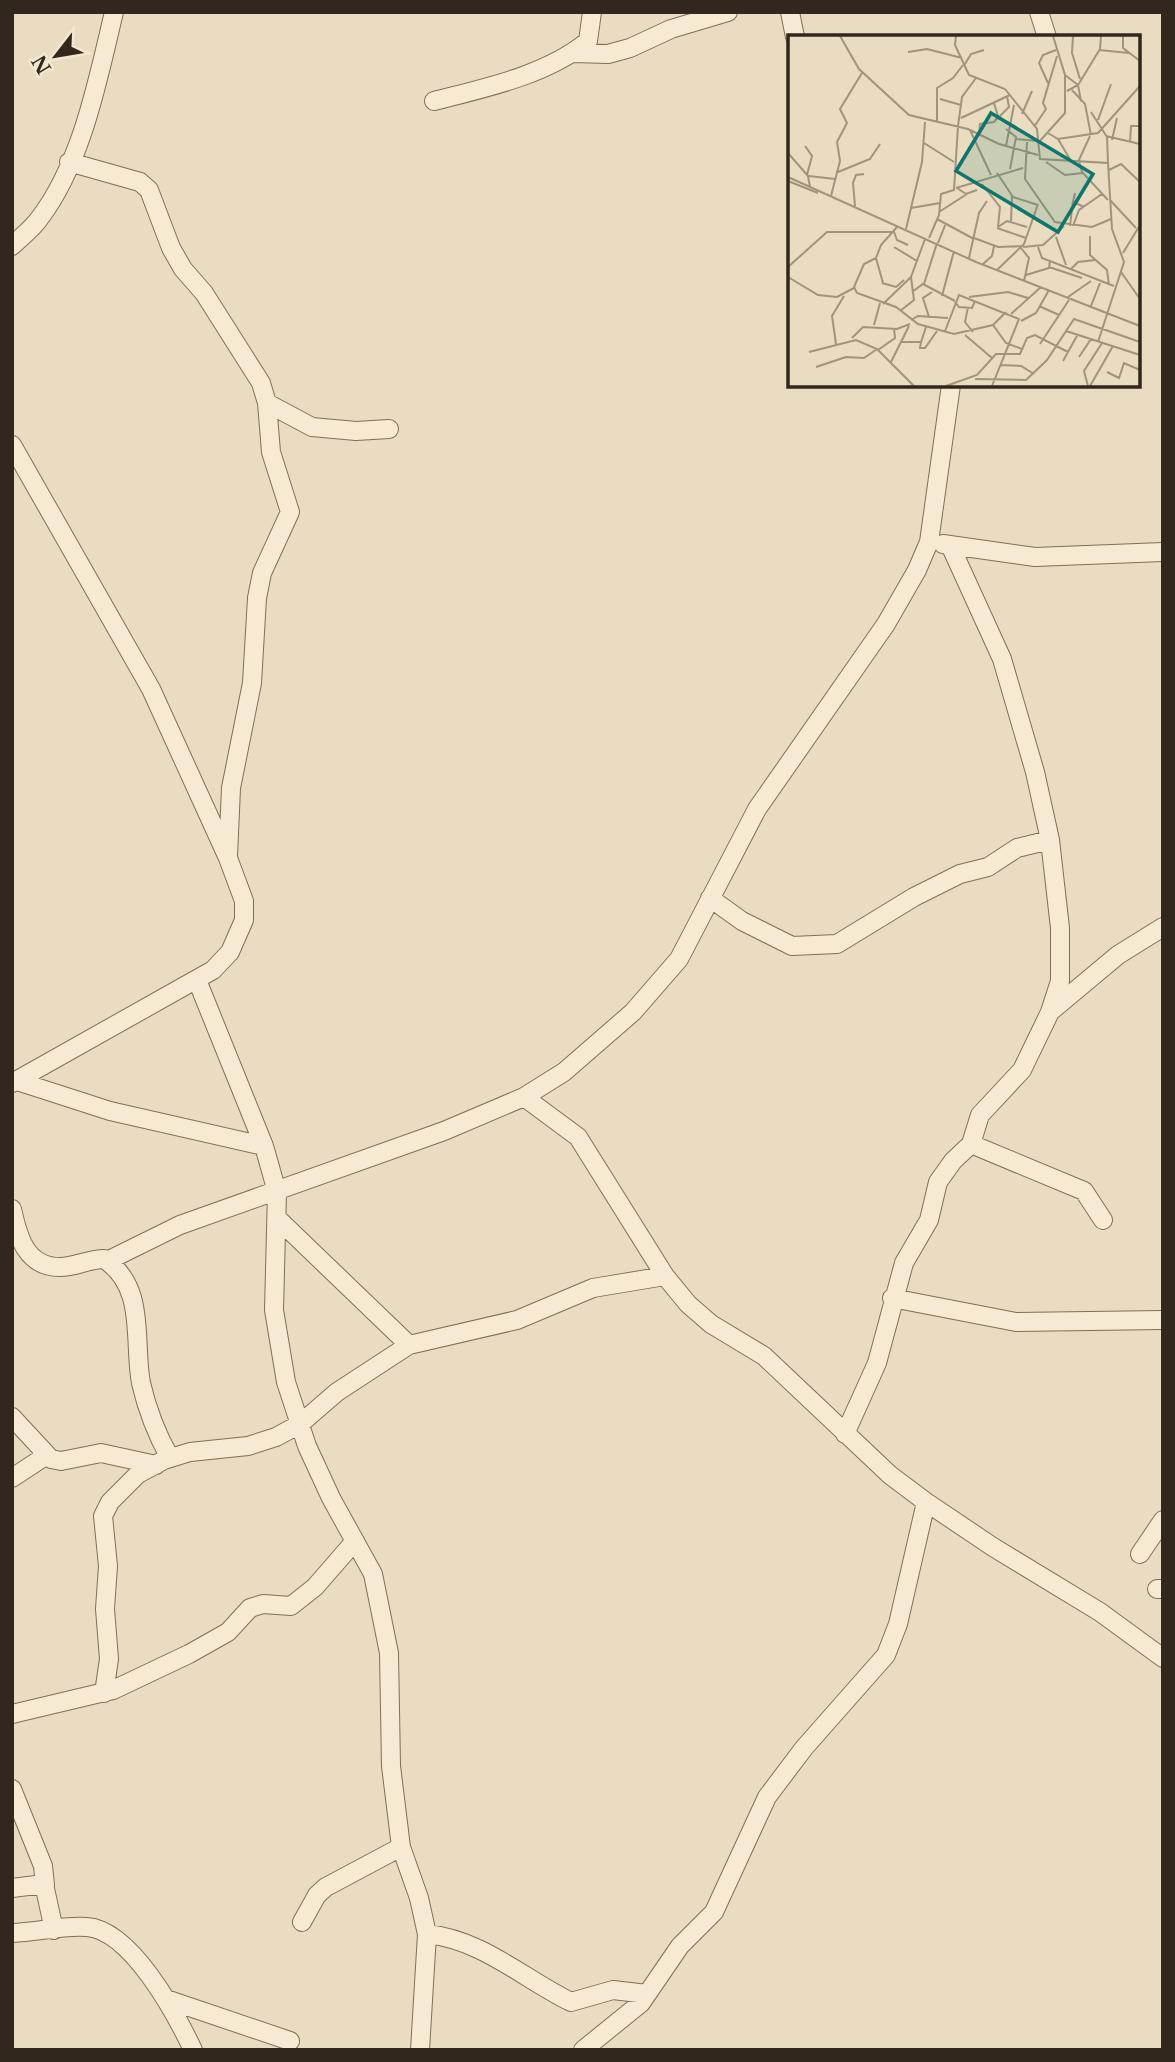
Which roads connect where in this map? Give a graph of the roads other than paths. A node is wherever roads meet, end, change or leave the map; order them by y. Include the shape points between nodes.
1 (114, 12) edge
2 (592, 12) edge
3 (728, 12) edge
4 (790, 12) edge
5 (1039, 12) edge
6 (795, 35) edge
7 (1046, 35) edge
8 (573, 53) junction
9 (434, 101) dead end
10 (69, 162) junction
11 (12, 246) edge
12 (951, 387) edge
13 (267, 402) junction
14 (389, 429) dead end
15 (12, 445) edge
16 (929, 542) junction
17 (950, 545) junction
18 (1163, 552) edge
19 (1050, 840) junction
20 (228, 858) junction
21 (710, 898) junction
22 (1163, 927) edge
23 (197, 981) junction
24 (1050, 1012) junction
25 (15, 1082) edge
26 (524, 1097) junction
27 (971, 1144) junction
28 (264, 1146) junction
29 (277, 1192) junction
30 (12, 1209) edge
31 (279, 1220) junction
32 (1103, 1220) dead end
33 (107, 1261) junction
34 (665, 1276) junction
35 (892, 1298) junction
36 (1163, 1320) edge
37 (409, 1345) junction
38 (12, 1416) edge
39 (300, 1424) junction
40 (845, 1434) junction
41 (47, 1455) junction
42 (163, 1461) junction
43 (12, 1478) edge
44 (926, 1502) junction
45 (1163, 1520) edge
46 (355, 1541) junction
47 (1140, 1554) dead end
48 (1163, 1658) edge
49 (104, 1693) junction
50 (12, 1714) edge
51 (12, 1789) edge
52 (401, 1847) junction
53 (45, 1885) junction
54 (12, 1888) edge
55 (302, 1922) dead end
56 (54, 1930) junction
57 (12, 1933) edge
58 (427, 1934) junction
59 (647, 1994) junction
60 (166, 1998) junction
61 (290, 2041) dead end
62 (416, 2049) edge
63 (193, 2050) edge
64 (583, 2050) edge

1 - 10 street via 94,98
2 - 8 street via 588,41
3 - 8 street via 608,54
4 - 6 street
5 - 7 street
8 - 9 street via 491,86
10 - 11 street via 39,219
10 - 13 street via 140,182 149,190 171,248 241,348
12 - 16 street
13 - 14 street via 312,426
13 - 20 street via 271,452 290,512 262,573 257,598 252,683 231,789
15 - 20 street via 150,689
16 - 17 street
16 - 21 street via 886,624 757,809
17 - 18 street via 1035,557
17 - 19 street via 1002,659
19 - 21 street via 1017,848 988,867 960,874 837,944 792,946 742,922
19 - 24 street via 1060,928 1060,981
20 - 23 street via 244,901 244,920 230,951
21 - 26 street via 680,958 633,1012 564,1072
22 - 24 street via 1118,955
23 - 25 street
23 - 28 street
24 - 27 street via 1022,1070 980,1115
25 - 28 street via 110,1111
26 - 29 street
26 - 34 street via 578,1138
27 - 32 street via 1084,1191
27 - 35 street via 938,1182 929,1220 904,1263
28 - 29 street
29 - 31 street
29 - 33 street via 180,1224
30 - 33 street via 24,1248 43,1264 61,1267
31 - 37 street
31 - 39 street via 274,1310 286,1382
33 - 42 street via 132,1297 142,1385
34 - 37 street via 593,1288 517,1320
34 - 40 street via 688,1304 711,1324 764,1356
35 - 36 street via 1016,1321
35 - 40 street via 877,1363
37 - 39 street via 337,1392
38 - 41 street
39 - 42 street via 248,1446 190,1452
39 - 46 street
40 - 44 street
41 - 42 street via 61,1461 101,1453
41 - 43 street
42 - 49 street via 138,1474 103,1516 108,1566
44 - 48 street via 1100,1612
44 - 59 street via 901,1613 886,1655 767,1797 715,1912 680,1946
45 - 47 street
46 - 49 street via 291,1606 250,1608 228,1632
46 - 52 street via 373,1574 389,1653 391,1766
49 - 50 street
51 - 53 street via 43,1866
52 - 55 street via 326,1887
52 - 58 street
53 - 54 street
53 - 56 street
56 - 57 street
56 - 60 street via 89,1926 116,1938
58 - 59 street via 452,1937 485,1950 572,2002 613,1990
58 - 62 street
59 - 64 street
60 - 61 street
60 - 63 street

